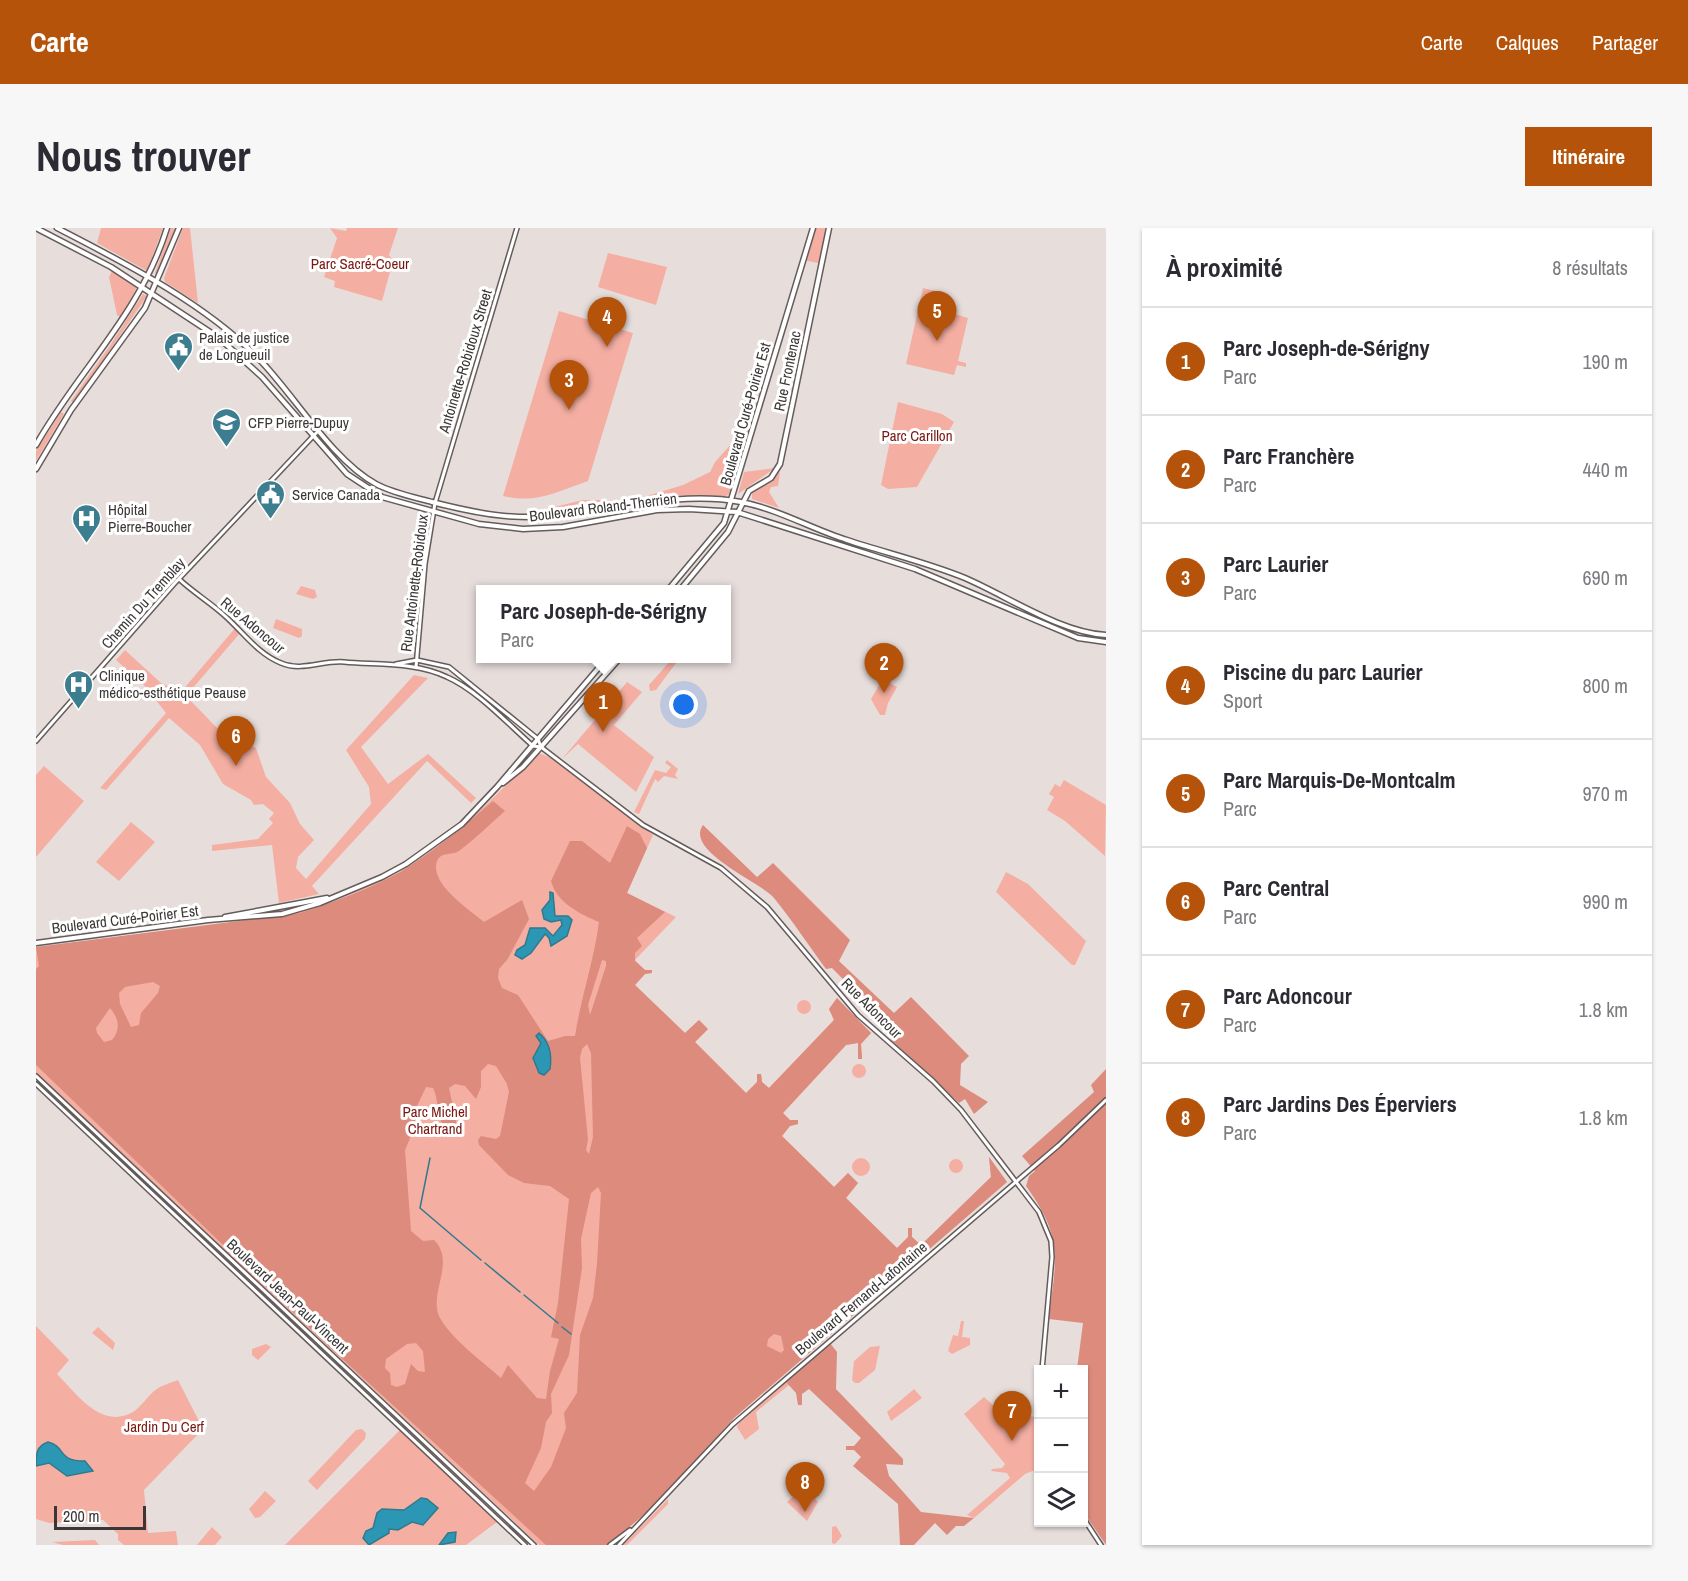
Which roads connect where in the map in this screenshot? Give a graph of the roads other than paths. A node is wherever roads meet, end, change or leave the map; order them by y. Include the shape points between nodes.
1 (36, 228) edge
2 (57, 228) edge
3 (167, 228) edge
4 (178, 228) edge
5 (517, 228) edge
6 (813, 228) edge
7 (829, 228) edge
8 (147, 277) junction
9 (157, 283) junction
10 (143, 286) junction
11 (153, 292) junction
12 (319, 430) junction
13 (313, 436) junction
14 (36, 445) edge
15 (36, 469) edge
16 (731, 501) junction
17 (741, 502) junction
18 (435, 503) junction
19 (728, 512) junction
20 (737, 512) junction
21 (433, 513) junction
22 (179, 579) junction
23 (672, 585) edge
24 (684, 585) edge
25 (1106, 635) edge
26 (1106, 642) edge
27 (417, 660) junction
28 (603, 663) edge
29 (616, 663) edge
30 (392, 664) junction
31 (416, 668) junction
32 (538, 740) junction
33 (36, 741) edge
34 (533, 746) junction
35 (541, 747) junction
36 (497, 787) junction
37 (36, 943) edge
38 (36, 1076) edge
39 (36, 1084) edge
40 (1106, 1100) edge
41 (1015, 1182) junction
42 (1042, 1365) edge
43 (639, 1523) junction
44 (1088, 1526) edge
45 (523, 1534) junction
46 (519, 1539) junction
47 (525, 1545) edge
48 (534, 1545) edge
49 (610, 1545) edge
50 (619, 1545) edge
51 (1101, 1545) edge

1 - 10 main road, Boulevard Roland-Therrien
2 - 8 main road, Boulevard Roland-Therrien
3 - 8 main road
4 - 9 main road
5 - 18 street, Rue Antoinette-Robidoux
6 - 16 main road, Boulevard Curé-Poirier Est
7 - 17 main road, Rue Frontenac via 780,464 771,478 749,491
8 - 9 main road, Boulevard Roland-Therrien
8 - 10 main road
9 - 11 main road
9 - 12 main road, Boulevard Roland-Therrien via 246,347
10 - 11 main road, Boulevard Roland-Therrien
10 - 14 main road via 122,324
11 - 13 main road, Boulevard Roland-Therrien via 240,355
11 - 15 main road via 128,335 71,410
12 - 13 street, Chemin Du Tremblay
12 - 18 main road, Boulevard Roland-Therrien via 352,467 375,483
13 - 21 main road, Boulevard Roland-Therrien via 347,474 369,491
13 - 22 street, Chemin Du Tremblay
16 - 17 main road, Boulevard Roland-Therrien
16 - 18 main road, Boulevard Roland-Therrien via 659,500 577,514 518,518 485,516
16 - 19 main road, Boulevard Curé-Poirier Est
17 - 20 main road, Boulevard Curé-Poirier Est
17 - 25 main road, Boulevard Roland-Therrien via 845,540 930,565 1078,631
18 - 21 street, Rue Antoinette-Robidoux
19 - 20 main road, Boulevard Roland-Therrien
19 - 21 main road, Boulevard Roland-Therrien via 657,510 563,527 523,529
19 - 23 main road, Boulevard Curé-Poirier Est via 720,529
20 - 24 main road, Boulevard Curé-Poirier Est via 716,548
20 - 26 main road, Boulevard Roland-Therrien via 915,569 1078,638
21 - 27 street, Rue Antoinette-Robidoux via 424,564
22 - 30 street, Rue Adoncour via 278,663 294,667 341,662
22 - 33 street, Chemin Du Tremblay
27 - 30 street, Rue Adoncour
27 - 31 street, Rue Antoinette-Robidoux
27 - 32 street, Rue Adoncour via 449,667 462,675
28 - 32 main road, Boulevard Curé-Poirier Est
29 - 35 main road, Boulevard Curé-Poirier Est
30 - 31 street, Rue Adoncour
31 - 34 street, Rue Adoncour via 461,684
32 - 34 main road, Boulevard Curé-Poirier Est
32 - 35 street, Rue Adoncour
34 - 35 street
34 - 36 main road, Boulevard Curé-Poirier Est
35 - 36 main road, Boulevard Curé-Poirier Est
35 - 41 street, Rue Adoncour via 637,821 713,862 755,895 858,1015 957,1105
36 - 37 main road, Boulevard Curé-Poirier Est via 462,824 416,858 382,877 306,908
38 - 45 street, Boulevard Jean-Paul-Vincent
39 - 46 street, Boulevard Jean-Paul-Vincent
40 - 41 street, Boulevard Fernand-Lafontaine via 1074,1133
41 - 42 street, Rue Adoncour via 1039,1212 1051,1241
41 - 43 street, Boulevard Fernand-Lafontaine via 741,1417
43 - 49 street, Boulevard Fernand-Lafontaine
43 - 50 street, Boulevard Fernand-Lafontaine
44 - 51 street
45 - 46 street
45 - 48 street, Boulevard Jean-Paul-Vincent
46 - 47 street, Boulevard Jean-Paul-Vincent

